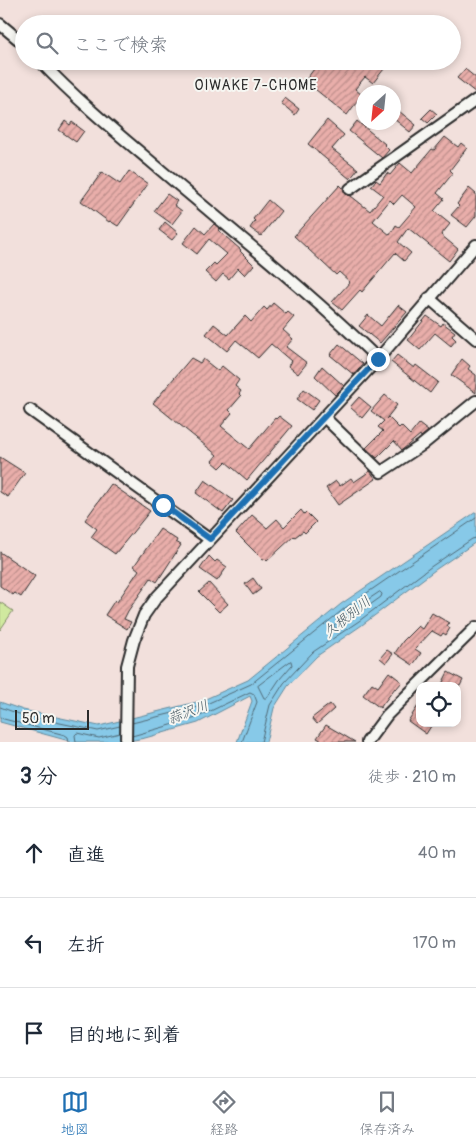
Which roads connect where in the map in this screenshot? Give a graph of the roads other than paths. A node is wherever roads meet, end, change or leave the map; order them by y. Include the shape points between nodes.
1 (0, 24) edge
2 (15, 36) edge
3 (48, 70) edge
4 (476, 100) edge
5 (350, 189) dead end
6 (476, 245) edge
7 (429, 298) junction
8 (476, 339) edge
9 (378, 359) junction
10 (476, 401) edge
11 (30, 410) dead end
12 (324, 417) junction
13 (210, 539) junction
14 (476, 627) edge
15 (126, 742) edge
16 (367, 742) edge

1 - 2 street
3 - 9 street via 68,91 282,270
4 - 5 street
6 - 7 street
7 - 8 street
7 - 9 street
9 - 12 street
10 - 12 street via 380,472
11 - 13 street
12 - 13 street
13 - 15 street via 144,615 127,666
14 - 16 street via 387,716

